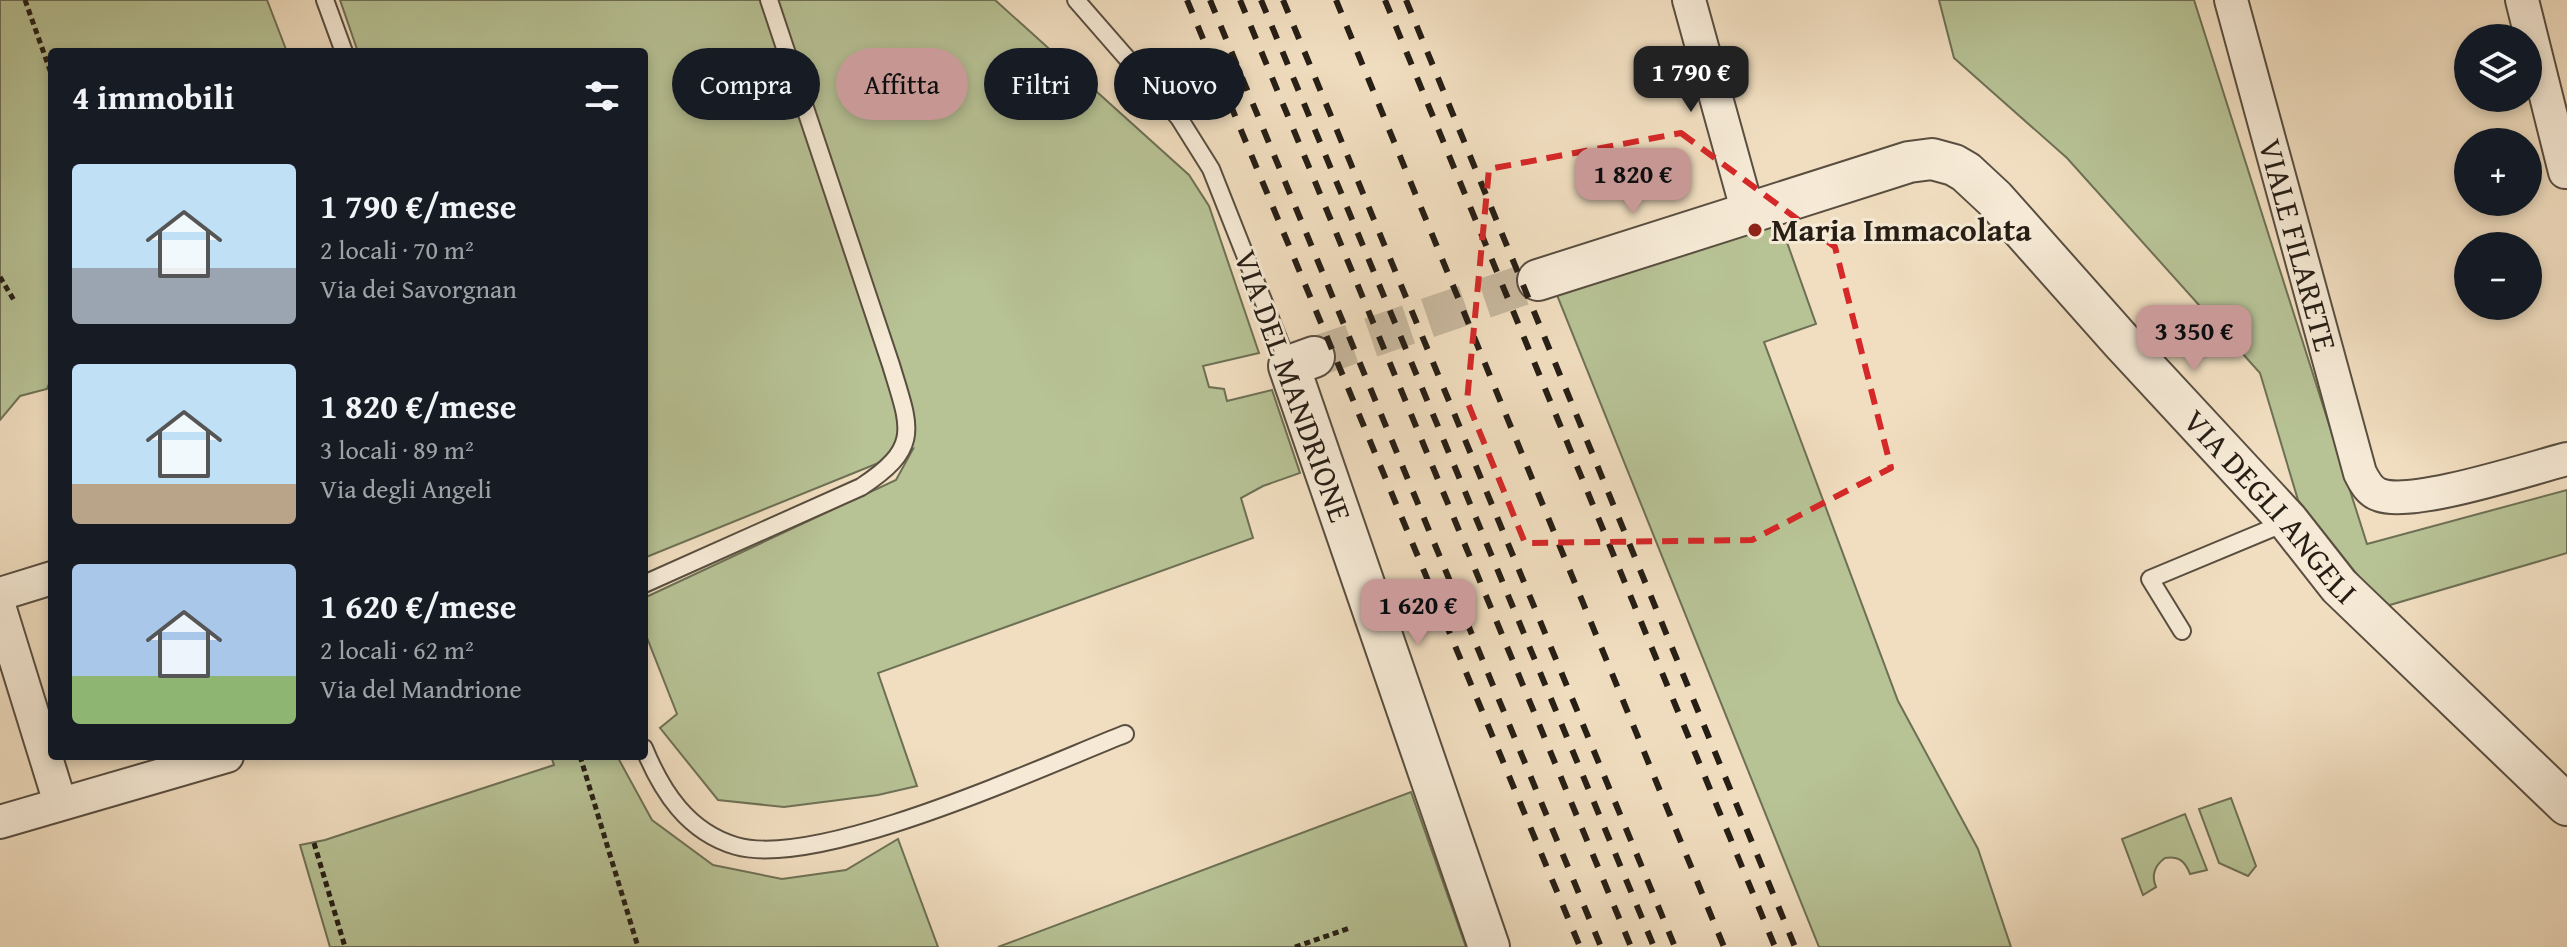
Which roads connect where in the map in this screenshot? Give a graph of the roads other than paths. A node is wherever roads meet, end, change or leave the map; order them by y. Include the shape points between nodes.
1 (325, 0) edge
2 (769, 0) edge
3 (1076, 0) edge
4 (1689, 0) edge
5 (2231, 0) edge
6 (2522, 0) edge
7 (343, 48) edge
8 (2565, 172) dead end
9 (1748, 213) junction
10 (1538, 280) tunnel mouth
11 (1302, 361) joint
12 (2567, 459) edge
13 (2288, 521) junction
14 (48, 579) edge
15 (648, 582) edge
16 (0, 594) edge
17 (0, 609) edge
18 (2182, 631) dead end
19 (1125, 734) dead end
20 (648, 756) edge
21 (213, 760) edge
22 (60, 803) junction
23 (2567, 805) edge
24 (0, 822) edge
25 (1489, 947) edge

1 - 7 lane
2 - 15 lane via 891,365 907,437 903,450 861,487
3 - 11 lane, VIA DEL MANDRIONE via 1179,118 1211,169
4 - 9 street
5 - 12 street, VIALE FILARETE via 2368,487 2381,495 2412,498
6 - 8 street
9 - 10 street, VIA DEGLI ANGELI
9 - 13 street, VIA DEGLI ANGELI via 1916,160 1940,160 1960,168 1995,199
11 - 25 street, VIA DEL MANDRIONE
13 - 18 lane via 2150,579
13 - 23 street, VIA DEGLI ANGELI via 2339,586
14 - 16 street
17 - 22 street
19 - 20 lane via 887,825 785,849 737,846 689,820 665,792
21 - 22 street
22 - 24 street

